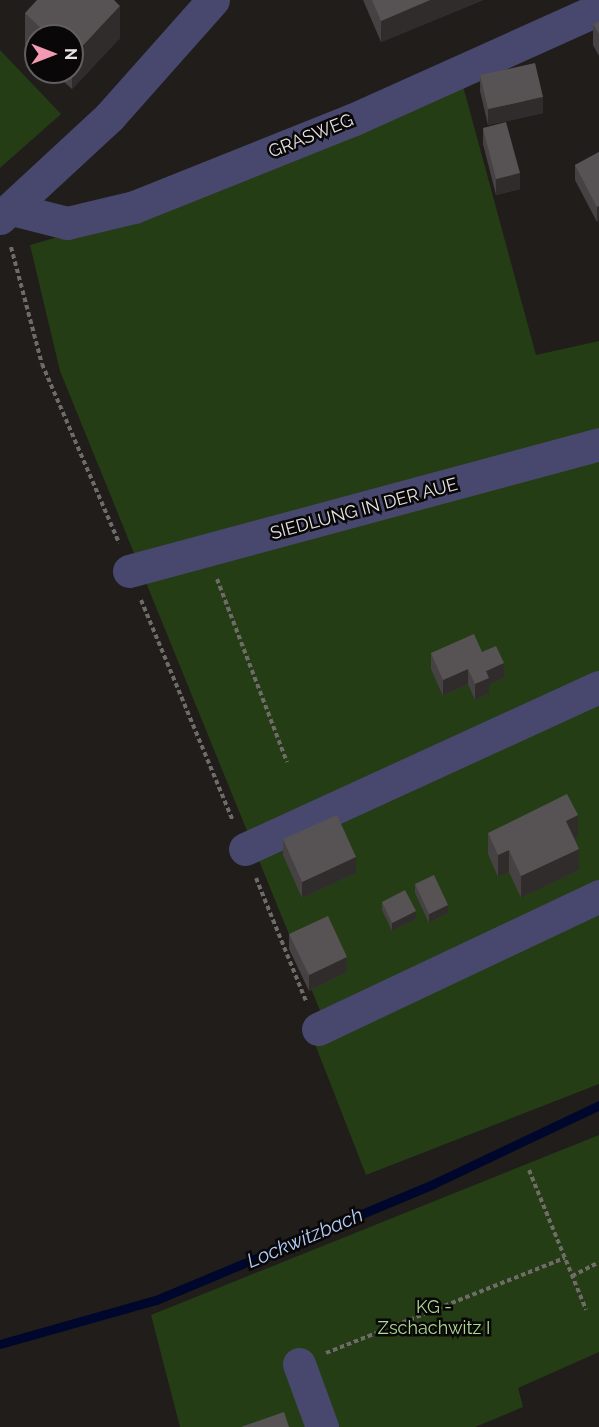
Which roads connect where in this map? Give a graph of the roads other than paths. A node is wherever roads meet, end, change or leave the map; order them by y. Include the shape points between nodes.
1 (213, 0) edge
2 (599, 9) edge
3 (6, 213) edge
4 (599, 444) edge
5 (129, 571) road end
6 (599, 687) edge
7 (244, 849) road end
8 (599, 896) edge
9 (318, 1029) road end
10 (299, 1364) road end
11 (322, 1427) edge

1 - 3 street via 111,116
2 - 3 street, GRASWEG via 352,120 134,207 67,223
4 - 5 street, SIEDLUNG IN DER AUE
6 - 7 street
8 - 9 street
10 - 11 street

